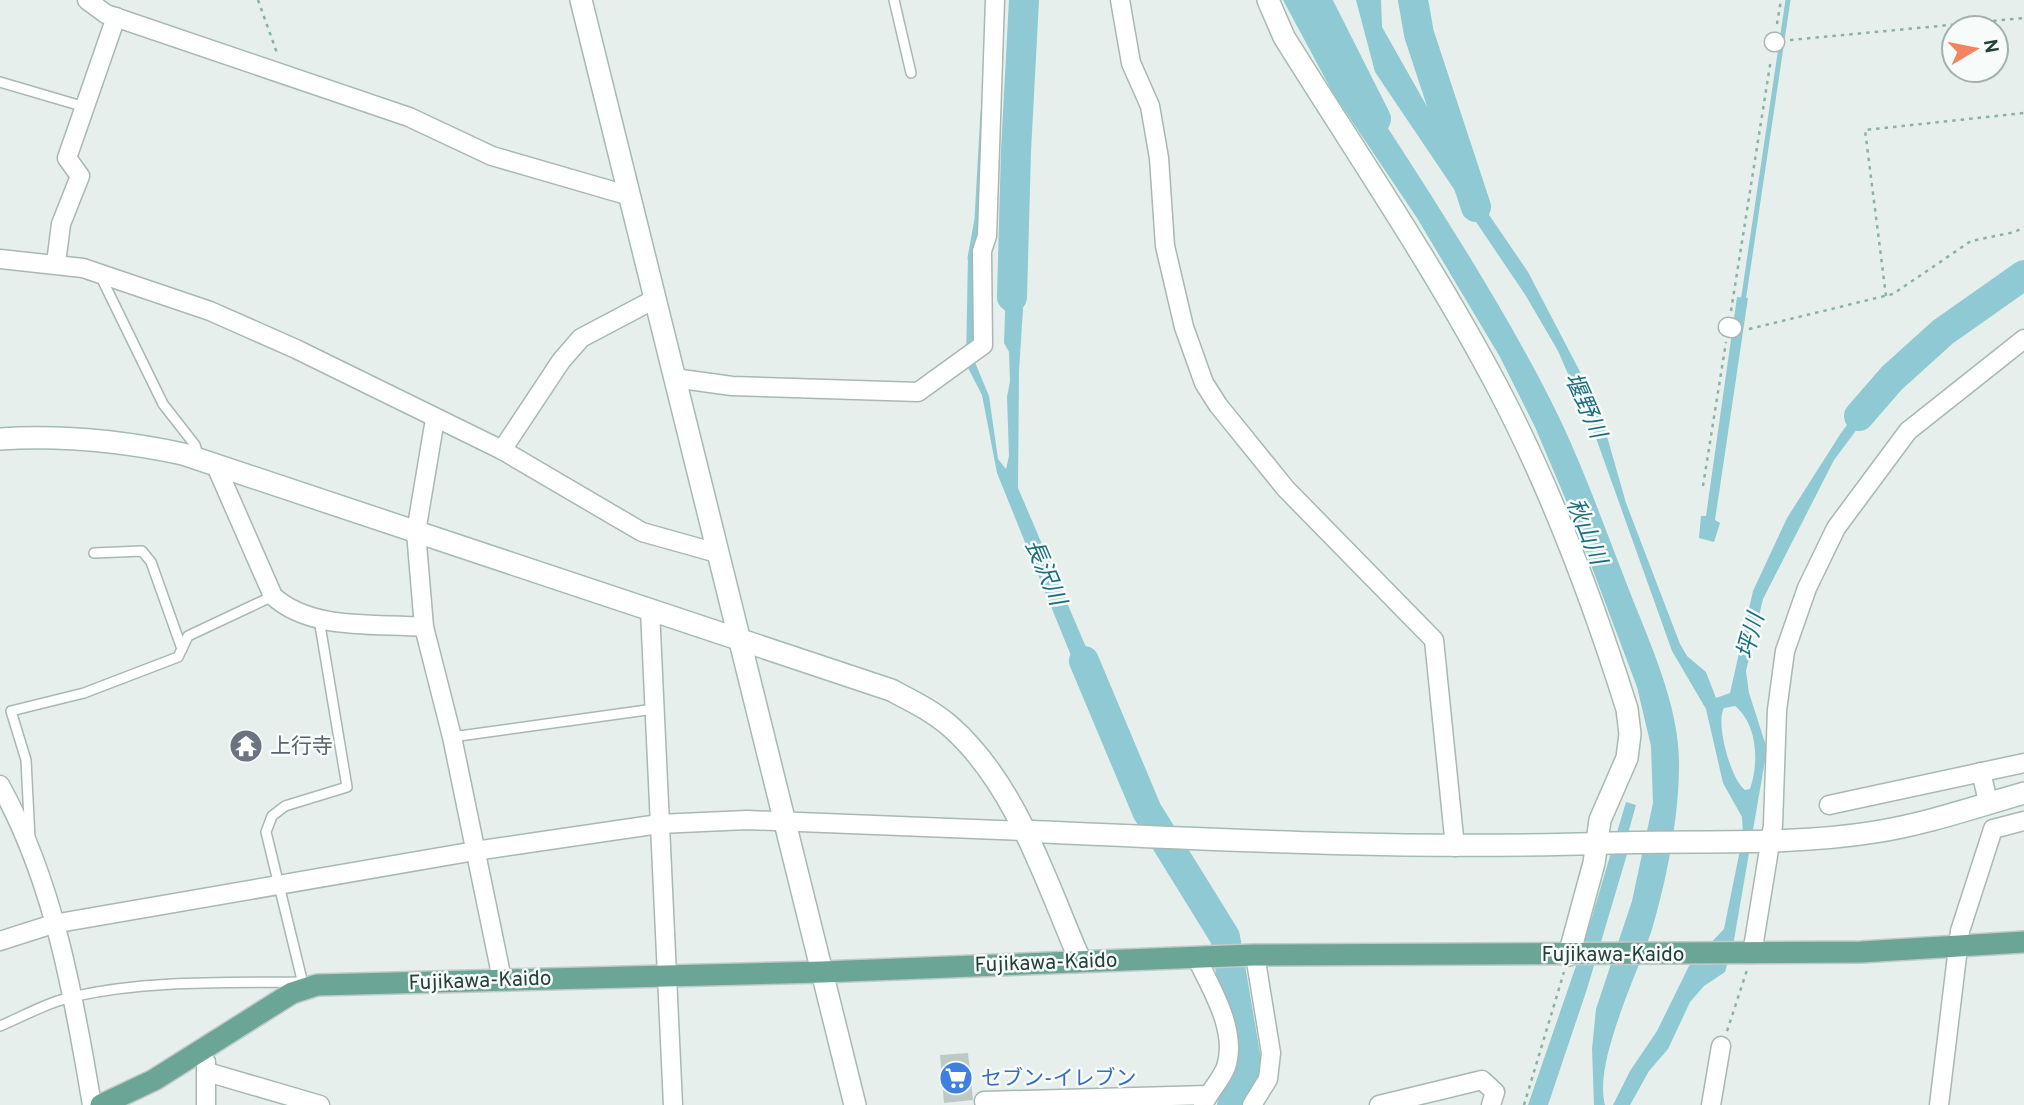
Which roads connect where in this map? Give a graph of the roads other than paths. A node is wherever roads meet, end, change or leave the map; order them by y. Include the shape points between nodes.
1 (88, 0) edge
2 (581, 0) edge
3 (894, 0) edge
4 (995, 0) edge
5 (1120, 0) edge
6 (1268, 0) edge
7 (116, 17) junction
8 (911, 73) dead end
9 (0, 82) edge
10 (85, 107) junction
11 (630, 196) junction
12 (0, 259) edge
13 (56, 263) junction
14 (99, 273) junction
15 (655, 299) junction
16 (2024, 339) edge
17 (674, 378) junction
18 (435, 419) junction
19 (0, 439) edge
20 (502, 450) junction
21 (207, 463) junction
22 (415, 532) junction
23 (94, 553) dead end
24 (717, 554) junction
25 (274, 596) junction
26 (650, 610) junction
27 (320, 619) junction
28 (424, 627) junction
29 (739, 640) junction
30 (182, 649) junction
31 (654, 709) junction
32 (452, 737) junction
33 (2024, 763) edge
34 (1981, 772) junction
35 (0, 785) edge
36 (1986, 793) dead end
37 (2024, 793) edge
38 (1829, 805) dead end
39 (786, 821) junction
40 (2024, 821) edge
41 (659, 824) junction
42 (1023, 831) junction
43 (1770, 841) junction
44 (1603, 844) junction
45 (1455, 847) junction
46 (30, 850) junction
47 (475, 852) junction
48 (280, 885) junction
49 (53, 925) junction
50 (0, 941) edge
51 (2024, 942) edge
52 (1958, 946) junction
53 (1752, 954) junction
54 (1255, 955) junction
55 (1574, 955) junction
56 (1197, 957) junction
57 (1080, 960) junction
58 (822, 972) junction
59 (667, 975) junction
60 (502, 979) junction
61 (304, 985) junction
62 (73, 996) junction
63 (0, 1026) edge
64 (1721, 1046) dead end
65 (204, 1049) junction
66 (207, 1072) junction
67 (1205, 1100) edge
68 (92, 1105) edge
69 (101, 1105) edge
70 (206, 1105) edge
71 (320, 1105) edge
72 (673, 1105) edge
73 (855, 1105) edge
74 (985, 1105) edge
75 (1252, 1105) edge
76 (1379, 1105) edge
77 (1491, 1105) edge
78 (1711, 1105) edge
79 (1939, 1105) edge

1 - 7 street
2 - 11 street
3 - 8 lane
4 - 17 street via 987,236 982,251 983,345 918,392 732,387
5 - 45 street via 1131,63 1150,106 1165,246 1184,327 1205,383 1286,489 1434,640
6 - 44 street via 1284,37 1450,302 1500,391 1577,566 1627,709 1630,734 1627,758 1600,820
7 - 10 street
7 - 11 street via 409,117 492,156
9 - 10 lane
10 - 13 street via 68,158 80,176 61,224
11 - 15 street
12 - 13 street
13 - 14 street
14 - 18 street via 247,327
14 - 21 lane via 163,404
15 - 17 street
15 - 20 street via 581,338
16 - 43 street via 1908,431 1836,528 1807,588 1785,651
17 - 24 street
18 - 20 street
18 - 22 street
19 - 21 street via 43,436 128,442
20 - 24 street via 642,532
21 - 22 street
21 - 25 street
22 - 26 street
22 - 28 street
23 - 30 lane via 142,551 151,562
24 - 29 street
25 - 27 street via 288,610
25 - 30 lane via 188,636
26 - 29 street
26 - 31 street
27 - 28 street
27 - 48 lane via 347,787 285,806 272,816 267,832
28 - 32 street
29 - 39 street
29 - 42 street via 891,690 920,705 950,726 984,763
30 - 46 lane via 178,657 84,693 10,711 26,760
31 - 32 lane
31 - 41 street
32 - 47 street
33 - 34 street
34 - 36 street
34 - 38 street
35 - 46 street
37 - 43 street via 1876,832
39 - 41 street
39 - 42 street
39 - 58 street
40 - 52 street via 1993,829
41 - 47 street
41 - 59 street
42 - 45 street
42 - 57 street
43 - 44 street
43 - 53 street
44 - 45 street
44 - 55 street
46 - 49 street
47 - 48 street
47 - 60 street
48 - 49 street
48 - 61 lane
49 - 50 street
49 - 62 street
51 - 52 main road, Fujikawa-Kaido
52 - 53 main road, Fujikawa-Kaido
52 - 79 street
53 - 55 main road, Fujikawa-Kaido
54 - 55 main road, Fujikawa-Kaido
54 - 56 main road, Fujikawa-Kaido
54 - 75 street via 1271,1053 1268,1079
56 - 57 main road, Fujikawa-Kaido
56 - 67 street via 1220,1007 1229,1049 1226,1068
57 - 58 main road, Fujikawa-Kaido
58 - 59 main road, Fujikawa-Kaido
58 - 73 street
59 - 60 main road, Fujikawa-Kaido
59 - 72 street
60 - 61 main road, Fujikawa-Kaido
61 - 62 lane via 192,984
61 - 65 main road, Fujikawa-Kaido
62 - 63 lane
62 - 68 street
64 - 78 street
65 - 66 street
65 - 69 main road, Fujikawa-Kaido
66 - 70 street
66 - 71 street
67 - 74 street via 985,1101
76 - 77 street via 1482,1080 1495,1093

